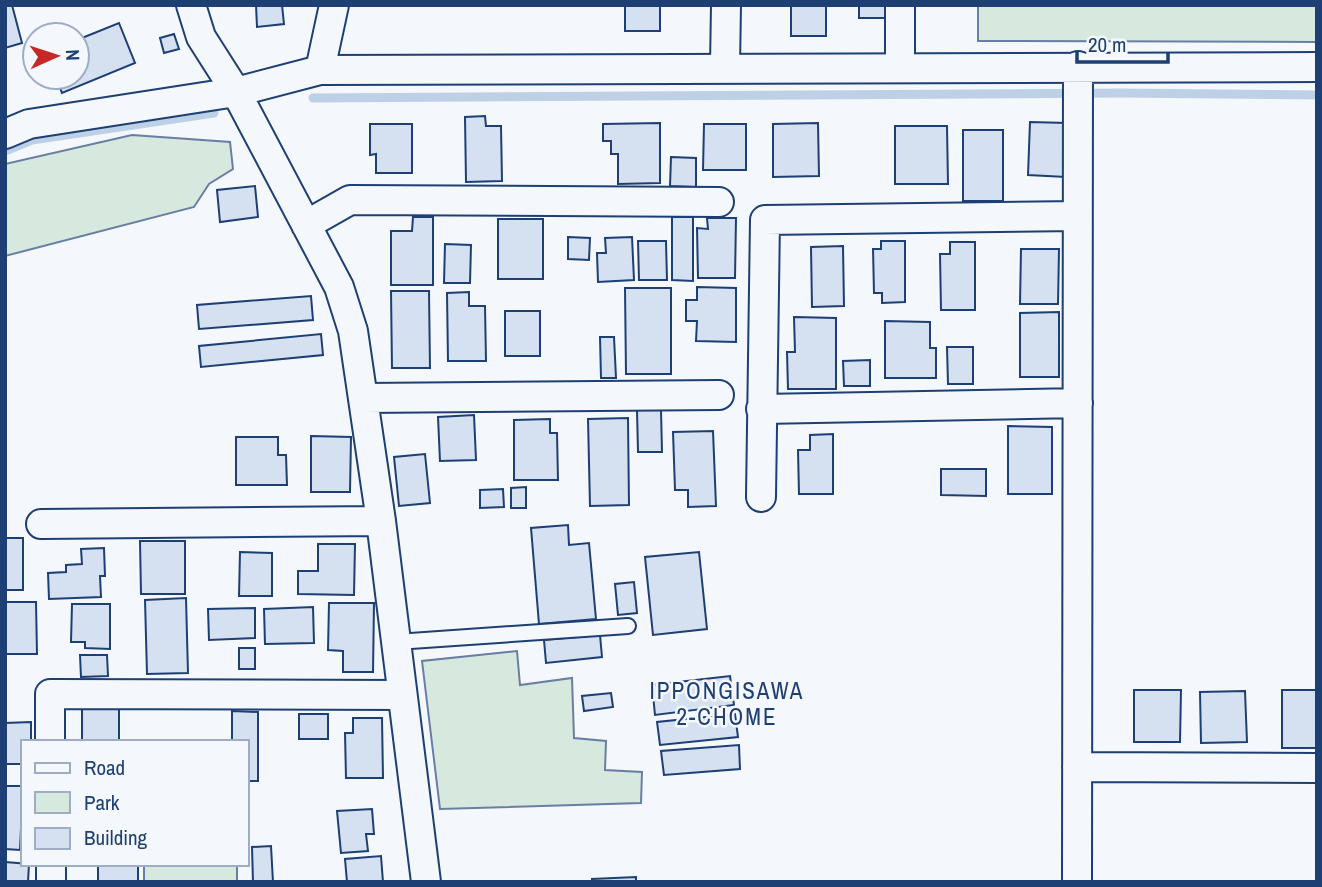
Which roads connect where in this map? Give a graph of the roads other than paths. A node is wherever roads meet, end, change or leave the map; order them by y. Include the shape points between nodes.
1 (191, 5) edge
2 (334, 5) edge
3 (726, 5) edge
4 (900, 5) edge
5 (725, 66) junction
6 (900, 66) junction
7 (1317, 67) edge
8 (320, 70) junction
9 (1078, 86) junction
10 (236, 92) junction
11 (5, 134) edge
12 (719, 202) dead end
13 (1077, 216) junction
14 (306, 225) junction
15 (719, 395) dead end
16 (365, 398) junction
17 (1077, 403) junction
18 (761, 409) junction
19 (761, 497) dead end
20 (381, 521) junction
21 (41, 524) dead end
22 (628, 626) dead end
23 (396, 642) junction
24 (402, 695) junction
25 (50, 740) edge
26 (1077, 767) junction
27 (1317, 768) edge
28 (426, 882) edge
29 (1077, 882) edge

1 - 10 street via 201,37
2 - 8 street
3 - 5 street
4 - 6 street
5 - 6 street
5 - 8 street
6 - 9 street
7 - 9 street
8 - 10 street
9 - 13 street
10 - 11 street via 29,124
10 - 14 street
12 - 14 street via 350,200
13 - 17 street
13 - 18 street via 765,220
14 - 16 street via 339,287
15 - 16 street
16 - 20 street
17 - 18 street
17 - 26 street
18 - 19 street
20 - 21 street
20 - 23 street
22 - 23 lane
23 - 24 street
24 - 25 street via 50,694
24 - 28 street
26 - 27 street
26 - 29 street

